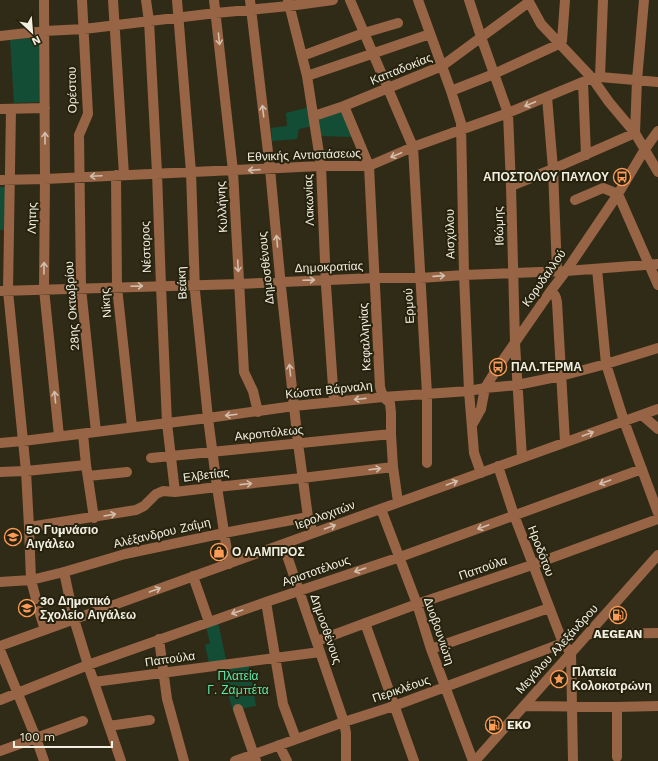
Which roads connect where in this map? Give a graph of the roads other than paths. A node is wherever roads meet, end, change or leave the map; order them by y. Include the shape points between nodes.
1 (44, 0) edge
2 (82, 0) edge
3 (113, 0) edge
4 (146, 0) edge
5 (177, 0) edge
6 (214, 0) edge
7 (333, 0) edge
8 (350, 0) edge
9 (418, 0) edge
10 (469, 0) edge
11 (565, 0) edge
12 (603, 0) edge
13 (644, 0) edge
14 (529, 1) edge
15 (288, 3) edge
16 (251, 5) edge
17 (216, 13) junction
18 (179, 18) junction
19 (149, 21) junction
20 (398, 23) dead end
21 (114, 25) junction
22 (84, 28) junction
23 (45, 31) junction
24 (364, 33) junction
25 (430, 34) junction
26 (0, 36) edge
27 (481, 37) junction
28 (559, 44) junction
29 (373, 54) junction
30 (302, 56) junction
31 (442, 66) junction
32 (494, 74) junction
33 (307, 76) junction
34 (592, 79) junction
35 (637, 80) junction
36 (658, 82) edge
37 (388, 89) junction
38 (451, 91) junction
39 (547, 96) junction
40 (344, 106) junction
41 (45, 108) junction
42 (0, 109) edge
43 (11, 109) junction
44 (508, 113) junction
45 (314, 116) junction
46 (461, 130) junction
47 (658, 131) edge
48 (636, 133) junction
49 (413, 147) junction
50 (645, 149) junction
51 (586, 155) junction
52 (321, 166) junction
53 (369, 166) junction
54 (270, 168) junction
55 (553, 169) junction
56 (233, 171) junction
57 (191, 172) junction
58 (658, 172) edge
59 (157, 173) junction
60 (120, 175) junction
61 (79, 177) junction
62 (45, 179) junction
63 (5, 180) edge
64 (511, 186) junction
65 (618, 194) junction
66 (575, 200) dead end
67 (4, 226) edge
68 (654, 265) edge
69 (597, 269) junction
70 (561, 271) junction
71 (514, 273) junction
72 (464, 275) junction
73 (375, 278) junction
74 (420, 278) junction
75 (326, 280) junction
76 (280, 281) junction
77 (239, 284) junction
78 (195, 285) junction
79 (658, 285) edge
80 (161, 286) junction
81 (118, 287) junction
82 (81, 288) junction
83 (44, 289) junction
84 (4, 291) edge
85 (550, 292) junction
86 (515, 343) junction
87 (658, 348) edge
88 (606, 364) junction
89 (561, 376) junction
90 (517, 385) junction
91 (486, 388) junction
92 (469, 391) junction
93 (427, 394) junction
94 (383, 397) junction
95 (334, 402) junction
96 (294, 406) junction
97 (258, 412) junction
98 (657, 412) edge
99 (642, 415) junction
100 (208, 418) junction
101 (624, 421) junction
102 (167, 423) junction
103 (472, 425) junction
104 (132, 427) junction
105 (658, 429) edge
106 (96, 432) junction
107 (83, 434) junction
108 (391, 434) junction
109 (59, 436) junction
110 (23, 441) junction
111 (565, 442) junction
112 (0, 443) edge
113 (298, 443) junction
114 (213, 452) junction
115 (170, 456) junction
116 (151, 458) dead end
117 (522, 458) junction
118 (427, 463) dead end
119 (86, 465) junction
120 (498, 466) junction
121 (393, 467) junction
122 (642, 469) junction
123 (26, 471) junction
124 (0, 472) edge
125 (127, 472) dead end
126 (481, 472) junction
127 (88, 476) junction
128 (302, 478) junction
129 (217, 487) junction
130 (175, 492) junction
131 (398, 502) junction
132 (381, 509) junction
133 (658, 513) edge
134 (514, 515) junction
135 (308, 517) junction
136 (94, 518) junction
137 (658, 519) edge
138 (30, 527) junction
139 (224, 533) junction
140 (313, 533) junction
141 (283, 544) junction
142 (658, 555) edge
143 (400, 557) junction
144 (229, 564) junction
145 (532, 565) junction
146 (64, 572) junction
147 (193, 576) junction
148 (31, 580) junction
149 (0, 582) edge
150 (299, 590) junction
151 (36, 599) dead end
152 (266, 602) junction
153 (416, 604) junction
154 (549, 608) junction
155 (40, 611) dead end
156 (74, 619) junction
157 (209, 622) junction
158 (365, 623) junction
159 (45, 630) junction
160 (658, 633) edge
161 (588, 634) junction
162 (159, 639) junction
163 (317, 641) junction
164 (563, 643) junction
165 (0, 646) edge
166 (431, 649) junction
167 (0, 650) edge
168 (320, 652) junction
169 (571, 653) junction
170 (276, 658) junction
171 (88, 664) junction
172 (164, 673) junction
173 (94, 682) junction
174 (445, 687) junction
175 (18, 693) junction
176 (0, 700) edge
177 (394, 706) junction
178 (524, 706) junction
179 (658, 706) edge
180 (572, 707) junction
181 (617, 708) junction
182 (238, 710) dead end
183 (150, 720) dead end
184 (83, 721) dead end
185 (344, 722) junction
186 (109, 726) junction
187 (36, 738) junction
188 (296, 739) junction
189 (280, 745) junction
190 (0, 751) edge
191 (617, 757) dead end
192 (255, 758) edge
193 (44, 761) edge
194 (121, 761) edge
195 (184, 761) edge
196 (235, 761) edge
197 (286, 761) edge
198 (346, 761) edge
199 (414, 761) edge
200 (474, 761) edge
201 (573, 761) edge

1 - 23 street, Λητης
2 - 22 street, Ορέστου
3 - 21 street, Νίκης
4 - 19 street, Νέστορος
5 - 18 street, Βεάκη
6 - 17 street, Κυλλήνης
7 - 15 street
8 - 24 street
9 - 25 street, Αισχύλου
10 - 27 street, Ιθώμης
11 - 28 street via 562,41
12 - 34 street
13 - 35 street
14 - 27 street, Καπαδοκίας
14 - 28 street via 541,24
15 - 16 street
15 - 30 street, Λακωνίας
16 - 17 street
54 -> 16 street, Δημοσθένους
17 - 18 street
17 -> 56 street, Κυλλήνης
18 - 19 street
18 - 57 street, Βεάκη
19 - 21 street
19 - 59 street, Νέστορος
20 - 24 street
21 - 22 street
21 - 60 street, Νίκης
22 - 23 street
22 - 61 street, Ορέστου via 88,114 79,135
23 - 26 street
23 - 41 street, Λητης
24 - 29 street
24 - 30 street
25 - 29 street
25 - 31 street, Αισχύλου
27 - 31 street, Καπαδοκίας
27 - 32 street, Ιθώμης
28 - 32 street
28 - 34 street
29 - 33 street
29 - 37 street
30 - 33 street, Λακωνίας
31 - 37 street, Καπαδοκίας
31 - 38 street, Αισχύλου
32 - 38 street
32 - 44 street, Ιθώμης
33 - 45 street, Λακωνίας
34 - 35 street
34 - 39 street, Εθνικής Αντιστάσεως
34 - 48 street
34 - 51 street
35 - 36 street
35 - 48 street
37 - 40 street, Καπαδοκίας
37 - 49 street
38 - 46 street, Αισχύλου
39 -> 44 street, Εθνικής Αντιστάσεως
39 - 55 street
40 - 45 street, Καπαδοκίας
40 - 53 street, Κεφαλληνίας
41 - 43 street
62 -> 41 street, Λητης
42 - 43 street
43 - 63 street
44 - 46 street, Εθνικής Αντιστάσεως
44 - 64 street, Ιθώμης
45 - 52 street, Λακωνίας
46 - 49 street, Εθνικής Αντιστάσεως
46 - 72 street, Αισχύλου
47 - 50 street, Κορυδαλλού
48 - 50 street
48 - 51 street
49 -> 53 street, Εθνικής Αντιστάσεως
49 - 74 street, Ερμού
50 - 58 street
50 - 65 street, Κορυδαλλού
51 - 55 street
52 - 53 street, Εθνικής Αντιστάσεως
52 - 54 street, Εθνικής Αντιστάσεως
52 - 75 street, Λακωνίας
53 - 73 street, Κεφαλληνίας
54 -> 56 street, Εθνικής Αντιστάσεως
76 -> 54 street, Δημοσθένους
55 - 64 street
55 - 70 street
56 - 57 street, Εθνικής Αντιστάσεως
56 -> 77 street, Κυλλήνης
57 - 59 street, Εθνικής Αντιστάσεως
57 - 78 street, Βεάκη
59 - 60 street, Εθνικής Αντιστάσεως
59 - 80 street, Νέστορος
60 -> 61 street, Εθνικής Αντιστάσεως
60 - 81 street, Νίκης
61 - 62 street, Εθνικής Αντιστάσεως
61 - 82 street, 28ης Οκτωβρίου
62 - 63 street, Εθνικής Αντιστάσεως
83 -> 62 street, Λητης
63 - 67 street
64 - 71 street, Ιθώμης
65 - 66 street via 603,188
65 - 68 street
65 - 70 street, Κορυδαλλού
67 - 84 street
68 - 69 street, Δημοκρατίας
68 - 79 street
69 - 70 street, Δημοκρατίας
69 - 88 street
70 - 71 street, Δημοκρατίας
70 - 85 street, Κορυδαλλού
71 - 72 street, Δημοκρατίας
71 - 86 street, Ιθώμης
74 -> 72 street, Δημοκρατίας
72 - 92 street, Αισχύλου
73 - 74 street, Δημοκρατίας
73 - 75 street, Δημοκρατίας
73 - 94 street, Κεφαλληνίας via 380,387
74 - 93 street, Ερμού
76 -> 75 street, Δημοκρατίας
75 - 95 street, Λακωνίας
76 - 77 street, Δημοκρατίας
96 -> 76 street, Δημοσθένους
77 - 78 street, Δημοκρατίας
77 - 97 street, Κυλλήνης via 244,372 253,391
78 - 80 street, Δημοκρατίας
78 - 100 street, Βεάκη
81 -> 80 street, Δημοκρατίας
80 - 102 street, Νέστορος
81 - 82 street, Δημοκρατίας
81 - 104 street, Νίκης
82 - 83 street, Δημοκρατίας
82 - 106 street, 28ης Οκτωβρίου
83 - 84 street, Δημοκρατίας
109 -> 83 street, Λητης
84 - 110 street
85 - 86 street, Κορυδαλλού
85 - 89 street via 557,298
86 - 90 street, Ιθώμης
86 - 91 street, Κορυδαλλού
87 - 88 street, Κώστα Βάρναλη
88 - 89 street, Κώστα Βάρναλη
88 - 101 street
89 - 90 street, Κώστα Βάρναλη
89 - 111 street
90 - 91 street, Κώστα Βάρναλη
90 - 117 street, Ιθώμης
91 - 92 street, Κώστα Βάρναλη
91 - 103 street, Κορυδαλλού via 481,409
92 - 93 street, Κώστα Βάρναλη
92 - 103 street, Αισχύλου
93 - 94 street, Κώστα Βάρναλη
93 - 118 street, Ερμού
94 -> 95 street, Κώστα Βάρναλη
94 - 108 street, Κεφαλληνίας via 390,403
95 - 96 street, Κώστα Βάρναλη
96 - 97 street, Κώστα Βάρναλη
96 - 113 street, Δημοσθένους
97 -> 100 street, Κώστα Βάρναλη
98 - 99 street, Ιερολοχιτών
99 - 101 street, Ιερολοχιτών
99 - 105 street
100 - 102 street, Κώστα Βάρναλη
100 - 114 street, Βεάκη
111 -> 101 street, Ιερολοχιτών
101 - 122 street
102 - 104 street, Κώστα Βάρναλη
102 - 115 street, Νέστορος
103 - 126 street, Αισχύλου via 474,453
104 - 106 street, Κώστα Βάρναλη
106 - 107 street, Κώστα Βάρναλη
107 - 109 street, Κώστα Βάρναλη
107 - 119 street
108 - 113 street, Ακροπόλεως
108 - 121 street, Κεφαλληνίας
109 - 110 street, Κώστα Βάρναλη
110 - 112 street, Κώστα Βάρναλη
110 - 123 street
111 - 117 street, Ιερολοχιτών
113 - 114 street, Ακροπόλεως
113 - 128 street, Δημοσθένους
114 - 115 street, Ακροπόλεως
114 - 129 street, Βεάκη
115 - 116 street, Ακροπόλεως
115 - 130 street, Νέστορος
117 - 120 street, Ιερολοχιτών
119 - 123 street
119 - 127 street
120 - 126 street, Ιερολοχιτών
120 - 134 street, Ηροδότου
128 -> 121 street, Ελβετίας
121 - 131 street, Κεφαλληνίας
122 - 133 street
122 -> 134 street, Αριστοτέλους
123 - 124 street
123 - 138 street
125 - 127 street
131 -> 126 street, Ιερολοχιτών
127 - 136 street
129 -> 128 street, Ελβετίας
128 - 135 street, Δημοσθένους
129 - 130 street, Ελβετίας
129 - 139 street, Βεάκη
136 -> 130 street, Ελβετίας via 136,510 160,492
131 - 132 street, Ιερολοχιτών
140 -> 132 street, Ιερολοχιτών
132 - 143 street, Δυοβουνιώτη
134 -> 143 street, Αριστοτέλους
134 - 145 street, Ηροδότου
135 - 139 street, Αλέξανδρου Ζαΐμη
135 - 140 street, Δημοσθένους
136 - 138 street, Ελβετίας
137 - 145 street, Παπούλα
138 - 148 street
139 - 144 street, Βεάκη
139 - 146 street, Αλέξανδρου Ζαΐμη via 125,554
140 - 141 street, Ιερολοχιτών
141 - 144 street, Ιερολοχιτών
141 - 150 street, Δημοσθένους
142 - 161 street, Μεγάλου Αλεξάνδρου
143 -> 150 street, Αριστοτέλους
143 - 153 street, Δυοβουνιώτη
144 - 147 street, Ιερολοχιτών
145 - 153 street, Παπούλα
145 - 154 street, Ηροδότου
146 - 148 street, Αλέξανδρου Ζαΐμη
146 - 156 street
156 -> 147 street, Ιερολοχιτών
147 - 157 street
148 - 149 street, Αλέξανδρου Ζαΐμη
148 - 151 street
150 - 152 street, Αριστοτέλους
150 - 163 street, Δημοσθένους
152 -> 157 street, Αριστοτέλους
152 - 170 street
153 - 158 street, Παπούλα
153 - 166 street, Δυοβουνιώτη
154 - 164 street, Ηροδότου
154 - 166 street
155 - 159 street
156 - 159 street, Ιερολοχιτών
156 - 171 street
157 - 162 street, Αριστοτέλους
158 - 163 street, Παπούλα
158 - 177 street
159 - 165 street, Ιερολοχιτών
160 - 161 street
161 - 169 street, Μεγάλου Αλεξάνδρου
162 - 171 street, Αριστοτέλους
162 - 172 street
163 - 168 street, Δημοσθένους
164 - 169 street
164 - 174 street, Περικλέους
166 - 174 street, Δυοβουνιώτη
167 - 175 street
168 - 170 street, Παπούλα
168 - 185 street, Δημοσθένους
169 - 178 street, Μεγάλου Αλεξάνδρου
169 - 180 street
170 - 172 street, Παπούλα
170 - 188 street via 283,704
171 - 173 street
171 - 175 street, Αριστοτέλους
172 - 173 street, Παπούλα
172 - 195 street via 167,698
173 - 186 street
174 - 177 street, Περικλέους
174 - 200 street, Δυοβουνιώτη
175 - 176 street, Αριστοτέλους
175 - 187 street
177 - 185 street, Περικλέους
177 - 199 street
178 - 180 street
178 - 200 street, Μεγάλου Αλεξάνδρου
179 - 181 street
180 - 181 street
180 - 201 street
181 - 191 street
182 - 192 street
183 - 186 street
184 - 187 street
185 - 188 street, Περικλέους
185 - 198 street, Δημοσθένους
186 - 194 street
187 - 190 street
187 - 193 street
188 - 189 street, Περικλέους
189 - 192 street, Περικλέους
189 - 197 street
192 - 196 street, Περικλέους

